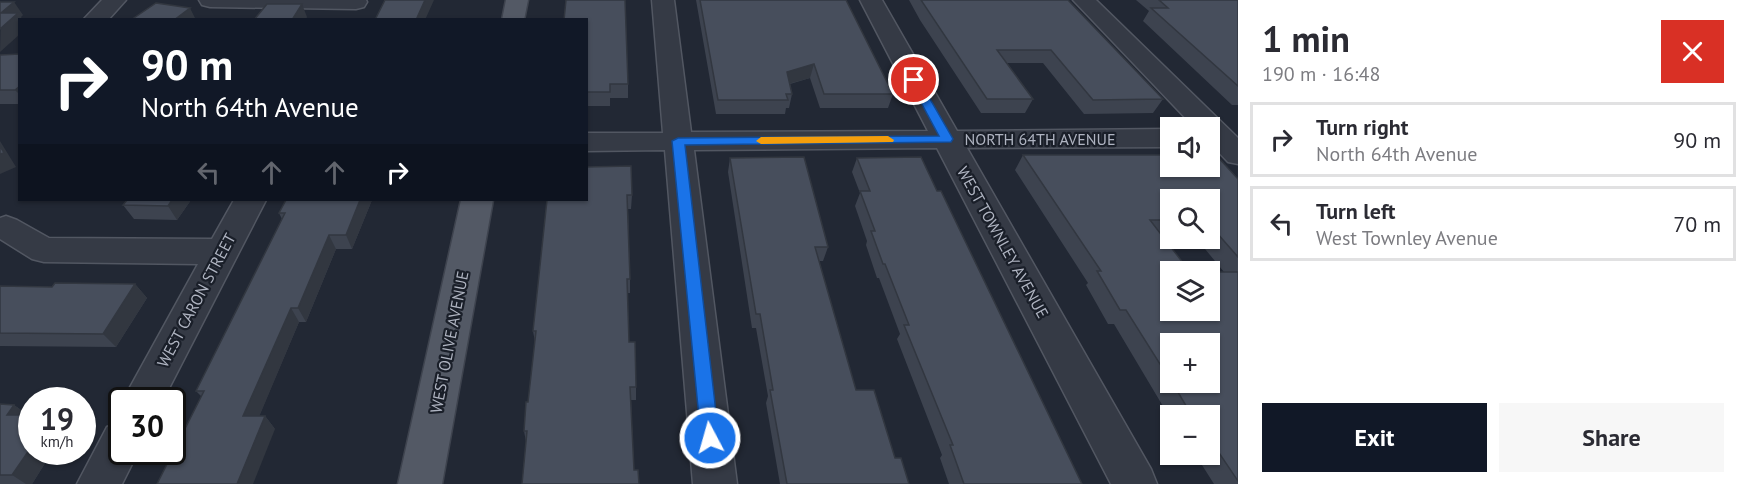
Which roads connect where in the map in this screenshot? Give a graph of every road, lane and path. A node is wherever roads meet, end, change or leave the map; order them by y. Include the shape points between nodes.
1 (115, 0) edge
2 (210, 0) edge
3 (517, 0) edge
4 (663, 0) edge
5 (871, 0) edge
6 (1084, 0) edge
7 (1097, 0) edge
8 (353, 7) edge
9 (96, 18) edge
10 (513, 18) edge
11 (1160, 138) edge
12 (947, 139) junction
13 (678, 141) junction
14 (588, 142) edge
15 (1223, 143) edge
16 (249, 201) edge
17 (477, 201) edge
18 (6, 228) dead end
19 (222, 252) junction
20 (150, 387) edge
21 (109, 465) edge
22 (99, 484) edge
23 (420, 484) edge
24 (715, 484) edge
25 (1135, 484) edge

1 - 9 street
2 - 8 street
3 - 10 main road
4 - 13 street
5 - 12 street, WEST TOWNLEY AVENUE
6 - 7 street
6 - 15 street
11 - 12 street, NORTH 64TH AVENUE
12 - 13 street, NORTH 64TH AVENUE
12 - 25 street, WEST TOWNLEY AVENUE
13 - 14 street, NORTH 64TH AVENUE
13 - 24 street
16 - 19 street, WEST CARON STREET
17 - 23 main road, WEST OLIVE AVENUE
18 - 19 street via 44,250
19 - 20 street, WEST CARON STREET
21 - 22 street

